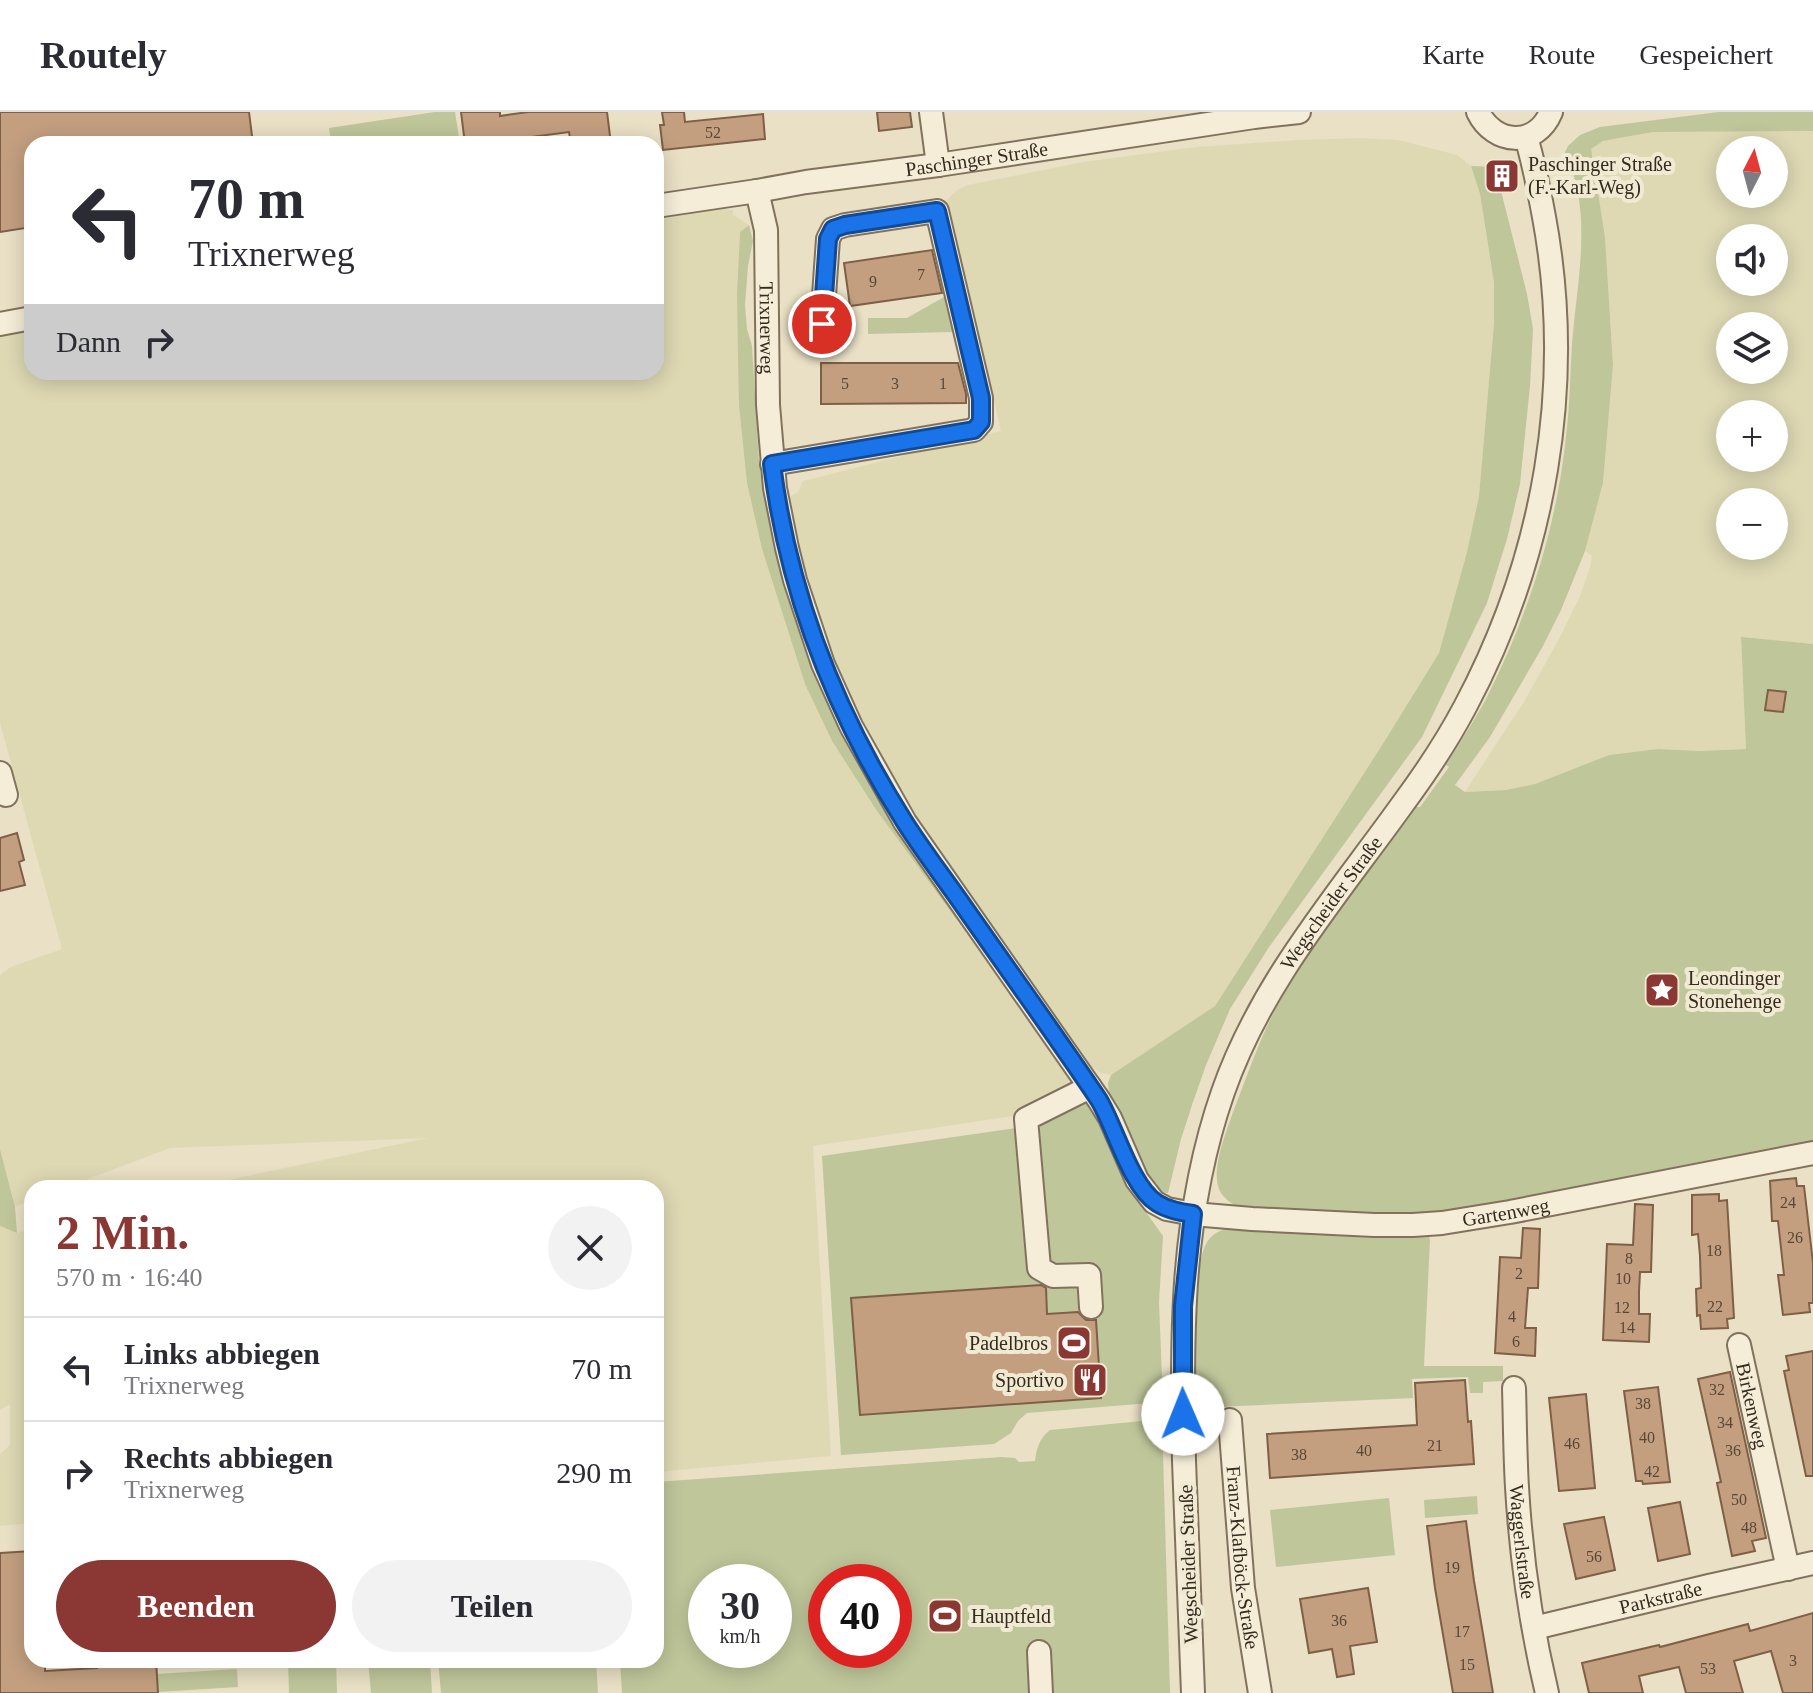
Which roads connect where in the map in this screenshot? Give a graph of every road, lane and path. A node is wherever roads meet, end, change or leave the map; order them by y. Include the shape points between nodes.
1 (931, 112) edge
2 (1299, 112) edge
3 (1478, 112) edge
4 (1551, 112) edge
5 (1526, 137) junction
6 (938, 165) junction
7 (757, 191) junction
8 (664, 205) edge
9 (24, 320) edge
10 (0, 324) edge
11 (822, 324) dead end
12 (772, 464) junction
13 (0, 773) edge
14 (6, 795) dead end
15 (1090, 1087) junction
16 (1813, 1153) edge
17 (1193, 1214) junction
18 (1091, 1307) dead end
19 (1739, 1345) dead end
20 (1514, 1388) dead end
21 (1230, 1420) dead end
22 (1813, 1563) edge
23 (1788, 1569) junction
24 (1534, 1628) junction
25 (1039, 1652) dead end
26 (1041, 1693) edge
27 (1193, 1693) edge
28 (1260, 1693) edge
29 (1547, 1693) edge

1 - 6 street
2 - 6 street, Paschinger Straße
3 - 5 street via 1497,134
4 - 5 street
5 - 17 street, Wegscheider Straße via 1552,262 1557,337 1550,452 1521,576 1496,644 1447,739 1302,940 1247,1033 1212,1124
6 - 7 street, Paschinger Straße
7 - 8 street, Paschinger Straße
7 - 12 street, Trixnerweg via 766,230
9 - 10 street
11 - 12 street via 833,229 937,211 981,398 981,422 974,430
12 - 15 street, Trixnerweg via 795,580 851,726 905,822
13 - 14 street
15 - 17 street, Trixnerweg via 1143,1189 1167,1209
15 - 18 street via 1026,1119 1039,1268 1053,1276 1089,1275
16 - 17 street, Gartenweg via 1442,1223 1374,1225
17 - 27 street, Wegscheider Straße via 1183,1306 1182,1384
19 - 23 street, Birkenweg
20 - 24 street, Waggerlstraße via 1520,1526
21 - 28 street, Franz-Klafböck-Straße via 1243,1588
22 - 23 street, Parkstraße
23 - 24 street, Parkstraße
24 - 29 street, Waggerlstraße
25 - 26 street

